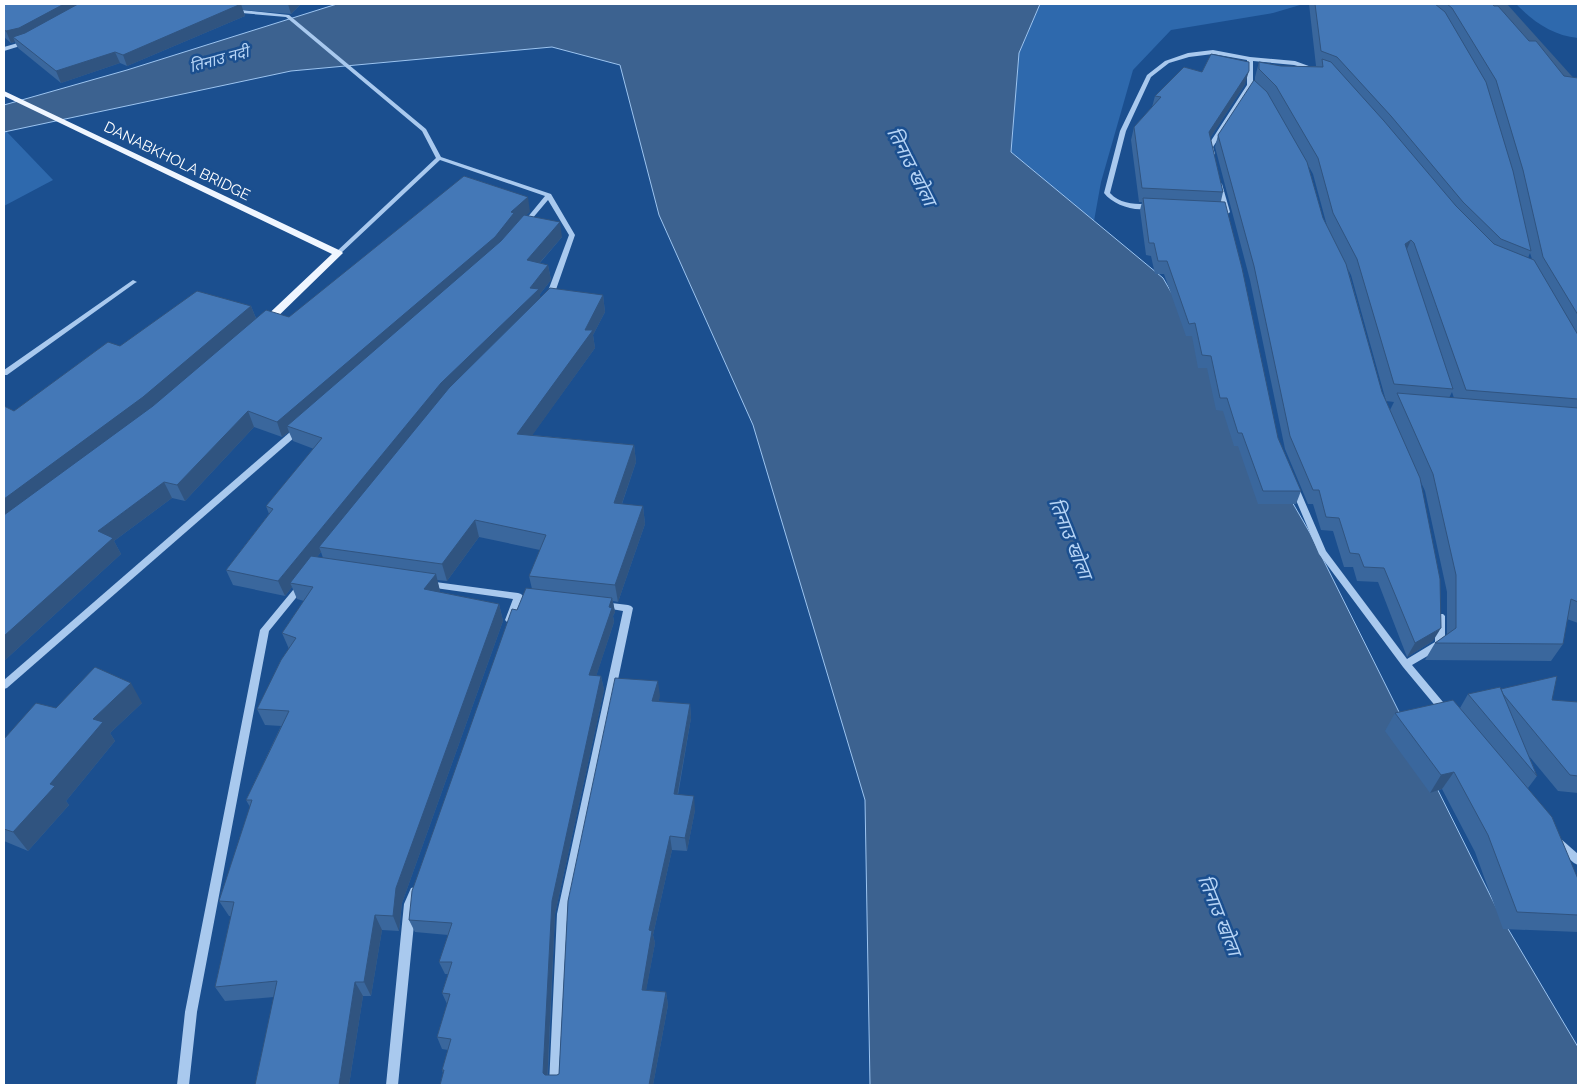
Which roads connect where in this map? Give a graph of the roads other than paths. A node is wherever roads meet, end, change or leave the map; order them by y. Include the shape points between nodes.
1 (221, 11) edge
2 (287, 16) joint
3 (35, 38) edge
4 (4, 49) edge
5 (1250, 59) junction
6 (1320, 71) edge
7 (4, 93) edge
8 (439, 158) junction
9 (549, 195) junction
10 (1162, 207) edge
11 (1224, 213) edge
12 (519, 232) edge
13 (338, 253) junction
14 (134, 282) dead end
15 (547, 305) edge
16 (252, 334) edge
17 (4, 373) edge
18 (305, 424) edge
19 (1290, 476) edge
20 (309, 576) edge
21 (422, 583) edge
22 (591, 604) edge
23 (1440, 609) edge
24 (505, 633) edge
25 (1406, 664) junction
26 (4, 685) edge
27 (1450, 718) edge
28 (1551, 836) edge
29 (1578, 860) edge
30 (417, 885) edge
31 (183, 1085) edge
32 (392, 1085) edge
33 (555, 1085) edge

1 - 2 street
2 - 8 street via 424,130
3 - 4 street
5 - 6 street via 1295,63
5 - 10 street via 1213,52 1188,55 1167,62 1149,76 1123,130 1107,193 1114,201 1125,205
5 - 11 street via 1253,88 1210,147
7 - 13 main road, DANABKHOLA BRIDGE
8 - 9 street
8 - 13 street
9 - 12 street
9 - 15 street via 572,235
13 - 16 main road
14 - 17 street
18 - 26 street
19 - 25 street via 1322,552
20 - 31 street via 265,630 191,1012
21 - 24 street via 523,596
22 - 33 street via 628,608 563,914
23 - 25 street via 1440,644
25 - 27 street
28 - 29 street
30 - 32 street via 410,904

